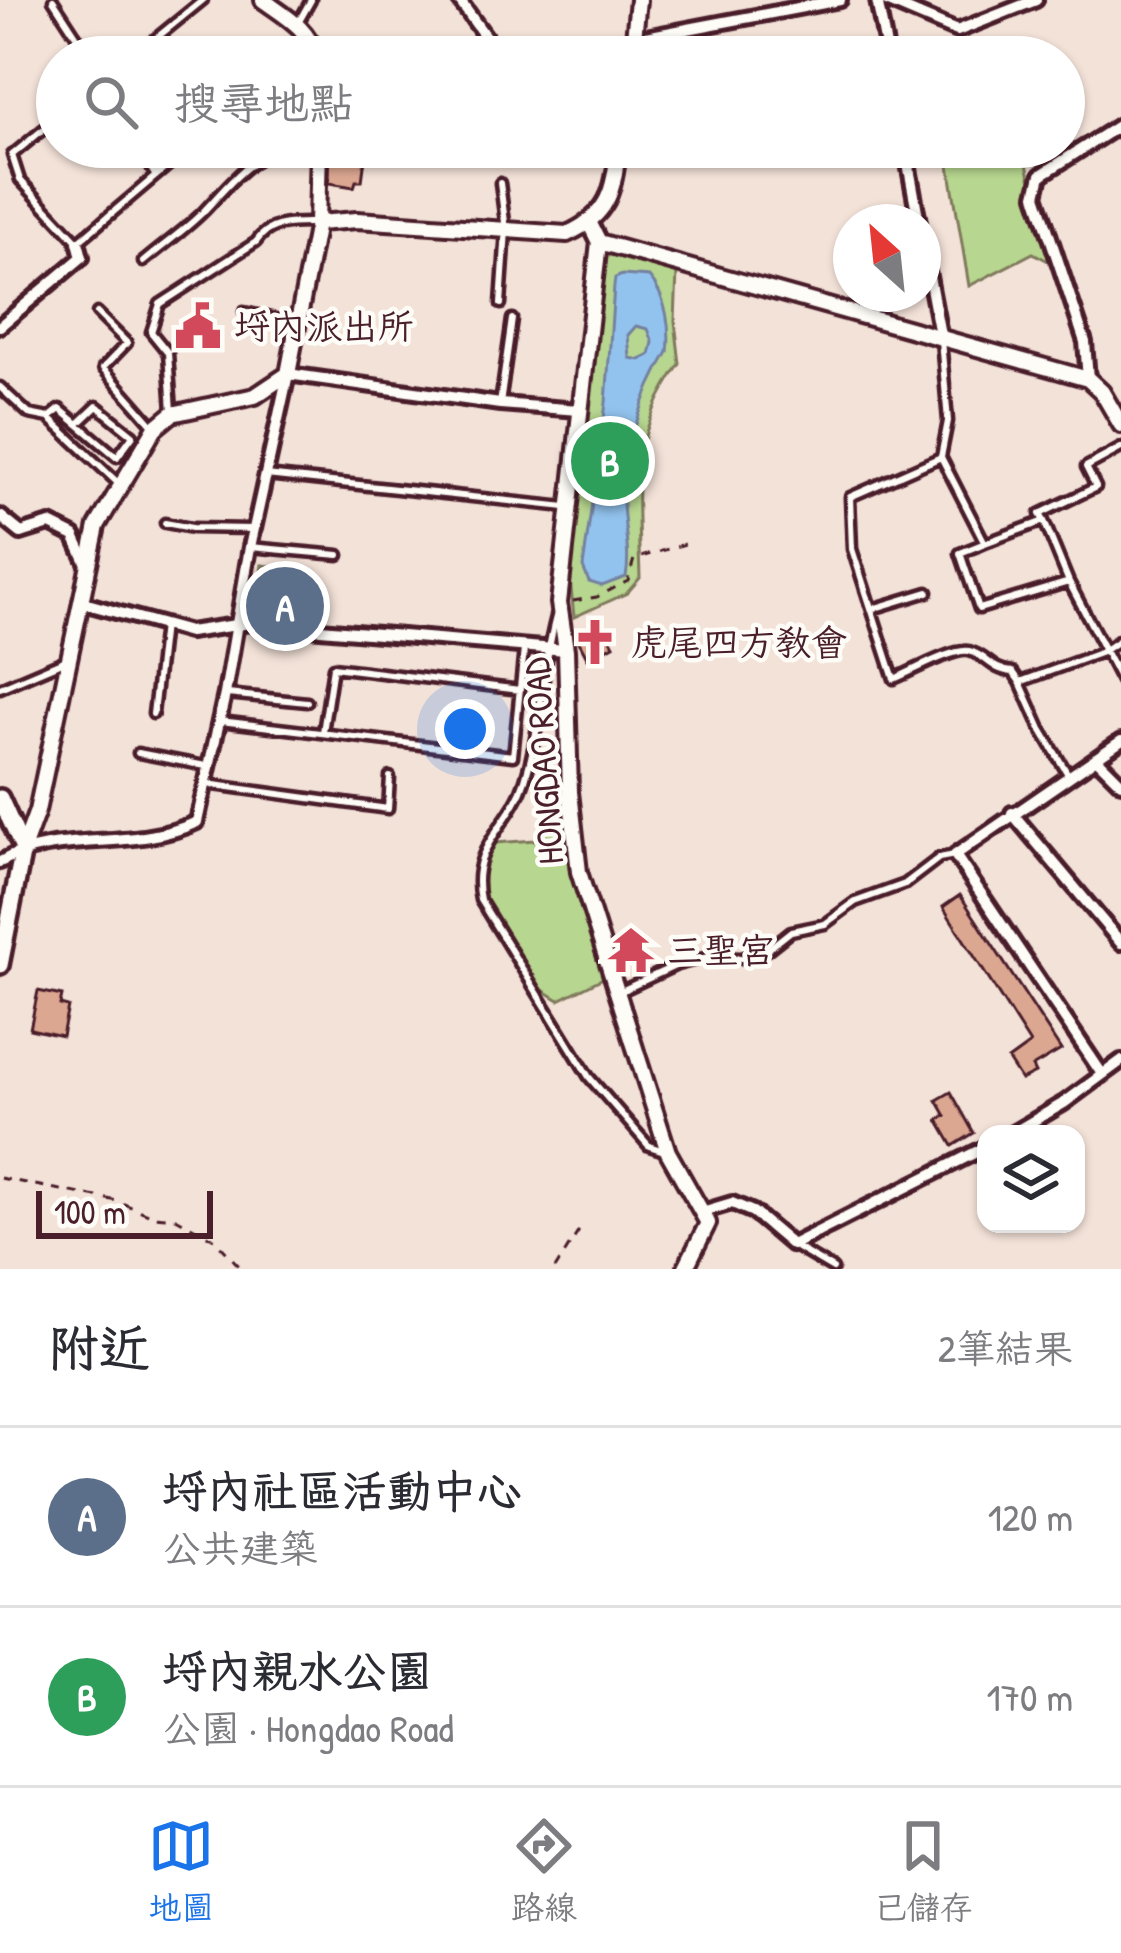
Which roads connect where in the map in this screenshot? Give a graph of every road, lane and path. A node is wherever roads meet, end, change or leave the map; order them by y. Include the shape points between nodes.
1 (53, 0) edge
2 (203, 0) edge
3 (262, 0) edge
4 (311, 0) edge
5 (460, 0) edge
6 (638, 0) edge
7 (840, 0) edge
8 (880, 0) edge
9 (1036, 0) edge
10 (298, 23) junction
11 (76, 36) edge
12 (159, 36) edge
13 (310, 36) edge
14 (483, 36) edge
15 (635, 36) edge
16 (651, 36) edge
17 (885, 36) edge
18 (1121, 124) edge
19 (36, 135) edge
20 (1085, 147) edge
21 (151, 168) edge
22 (165, 168) edge
23 (244, 168) edge
24 (318, 168) edge
25 (614, 168) edge
26 (909, 168) edge
27 (1052, 168) edge
28 (156, 176) junction
29 (500, 183) dead end
30 (916, 204) edge
31 (317, 223) junction
32 (590, 224) junction
33 (506, 230) junction
34 (79, 242) junction
35 (599, 242) junction
36 (143, 262) dead end
37 (501, 304) dead end
38 (244, 312) dead end
39 (936, 312) edge
40 (97, 313) dead end
41 (512, 320) dead end
42 (295, 323) junction
43 (0, 326) edge
44 (941, 340) junction
45 (288, 374) junction
46 (1088, 379) junction
47 (0, 387) edge
48 (500, 404) junction
49 (579, 410) junction
50 (172, 414) junction
51 (49, 418) junction
52 (78, 424) junction
53 (1121, 425) edge
54 (155, 428) junction
55 (1121, 448) edge
56 (941, 457) junction
57 (266, 475) junction
58 (119, 484) junction
59 (569, 507) junction
60 (0, 516) edge
61 (1044, 520) junction
62 (165, 524) dead end
63 (254, 529) junction
64 (985, 543) junction
65 (686, 544) dead end
66 (250, 547) junction
67 (339, 555) dead end
68 (87, 564) junction
69 (1070, 581) junction
70 (928, 592) dead end
71 (80, 602) junction
72 (559, 603) junction
73 (872, 609) junction
74 (236, 624) junction
75 (163, 625) junction
76 (1121, 639) edge
77 (524, 649) junction
78 (546, 649) junction
79 (566, 650) junction
80 (1102, 652) junction
81 (70, 659) junction
82 (1121, 681) edge
83 (1020, 682) junction
84 (0, 688) edge
85 (520, 691) junction
86 (225, 694) junction
87 (307, 702) dead end
88 (152, 714) dead end
89 (220, 721) junction
90 (323, 734) junction
91 (1121, 741) edge
92 (138, 753) dead end
93 (1096, 758) junction
94 (211, 766) junction
95 (1069, 776) junction
96 (391, 777) dead end
97 (1121, 783) edge
98 (207, 784) junction
99 (0, 798) edge
100 (1012, 813) junction
101 (23, 849) junction
102 (955, 855) junction
103 (0, 862) edge
104 (1121, 943) edge
105 (0, 965) edge
106 (616, 994) junction
107 (1121, 1061) edge
108 (1102, 1074) junction
109 (1026, 1125) edge
110 (668, 1152) junction
111 (977, 1152) edge
112 (0, 1178) edge
113 (702, 1212) junction
114 (580, 1229) dead end
115 (792, 1245) junction
116 (242, 1269) edge
117 (555, 1269) edge
118 (685, 1269) edge
119 (833, 1269) edge

1 - 11 lane
2 - 12 lane
3 - 10 street
4 - 10 lane
5 - 14 street
6 - 15 street
7 - 16 street
8 - 9 street via 957,31
8 - 17 street
10 - 13 street
18 - 20 street
19 - 34 lane via 12,155 20,180
21 - 28 lane
22 - 28 lane
23 - 36 lane
24 - 31 street
25 - 32 street
26 - 30 street
27 - 46 street via 1036,182 1036,195 1085,342
28 - 34 lane
29 - 33 lane
31 - 33 street
31 - 42 street
31 - 50 lane via 265,230 160,304 151,332 168,353
32 - 33 street via 567,234
32 - 35 street
33 - 37 lane
34 - 43 street via 82,257
35 - 44 street
35 - 49 street, HONGDAO ROAD
38 - 42 lane
39 - 44 street
40 - 54 lane via 127,343 103,368
41 - 48 lane
42 - 45 street
44 - 46 street
44 - 56 lane via 949,421
45 - 48 street
45 - 50 street via 255,396
45 - 57 street
46 - 53 street
47 - 51 lane via 28,414
48 - 49 street
49 - 59 street, HONGDAO ROAD
50 - 54 street
51 - 52 lane via 60,409
51 - 58 lane
52 - 52 lane via 117,457 133,435 97,406
54 - 58 street
55 - 61 lane via 1086,466 1096,487 1040,514
56 - 64 lane
56 - 73 lane via 850,497 852,548
57 - 59 lane
57 - 63 street
58 - 68 street
59 - 72 street, HONGDAO ROAD
60 - 68 street via 21,532 50,524 74,536
61 - 64 lane
61 - 69 lane
62 - 63 lane
63 - 66 street
64 - 69 lane via 960,553 979,609
65 - 72 path via 634,559 628,581 597,597
66 - 67 lane
66 - 74 street
68 - 71 street
69 - 80 lane
70 - 73 lane
71 - 75 street
71 - 81 street
72 - 78 lane
72 - 79 street, HONGDAO ROAD
73 - 83 lane via 894,680 962,650
74 - 75 street via 189,632
74 - 77 street
74 - 86 street
75 - 88 lane
76 - 80 lane
77 - 78 street
77 - 85 lane
78 - 79 street
78 - 110 lane via 524,785 478,862 480,899 589,1077 649,1146
79 - 106 street, HONGDAO ROAD via 579,872
80 - 82 lane
80 - 83 lane
81 - 84 lane
81 - 101 street
83 - 95 lane
85 - 90 lane via 333,667
85 - 90 lane via 513,756
86 - 87 lane
86 - 89 street
89 - 90 lane
89 - 94 street
91 - 93 street
92 - 94 lane
93 - 95 street
93 - 97 street
94 - 98 street
95 - 100 street
96 - 98 lane via 388,809
98 - 101 street via 201,814 188,826 120,842
99 - 101 main road
100 - 102 street
100 - 104 street
101 - 103 street
101 - 105 main road
102 - 106 lane via 825,924 791,931 767,950 677,964
102 - 108 street
106 - 110 street, HONGDAO ROAD
107 - 108 street
108 - 109 street
110 - 113 street, HONGDAO ROAD
111 - 115 street
112 - 116 path via 176,1218 214,1239
113 - 115 street via 732,1203
113 - 118 street via 707,1223
114 - 117 path
115 - 119 lane

